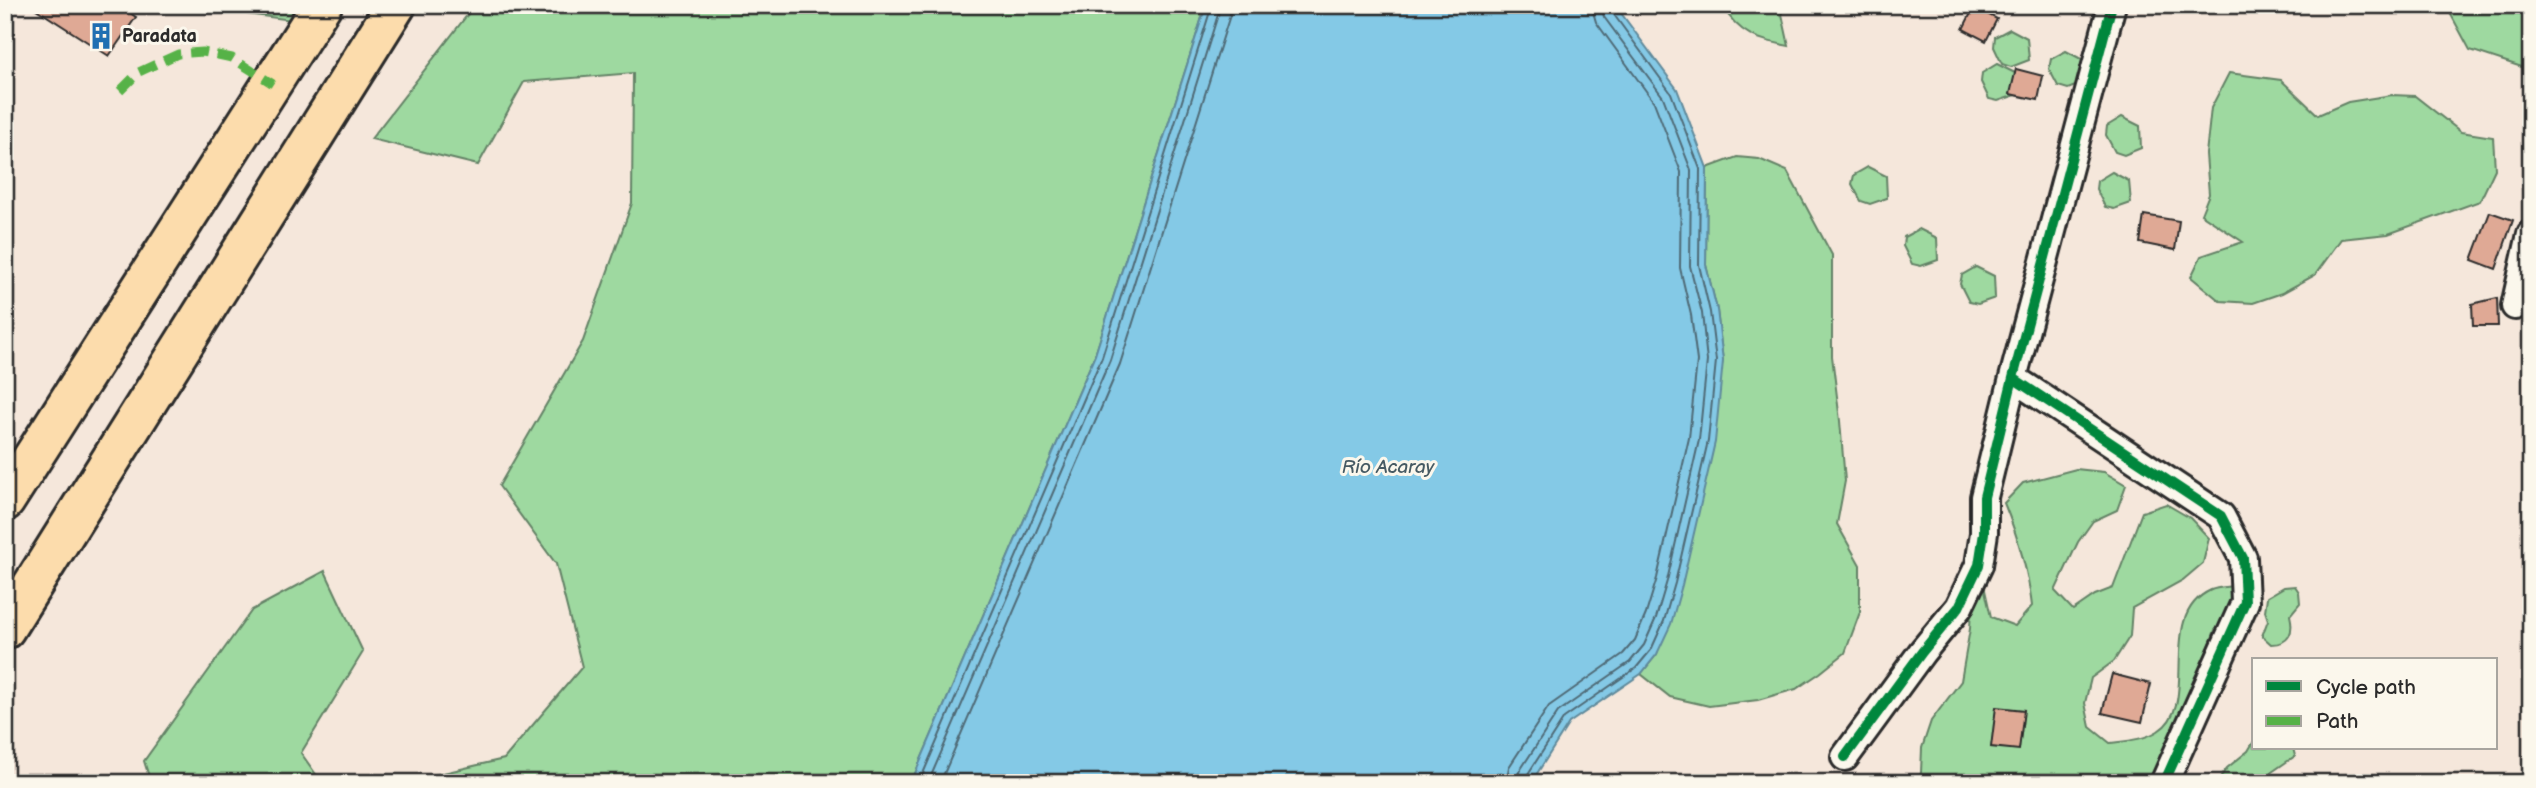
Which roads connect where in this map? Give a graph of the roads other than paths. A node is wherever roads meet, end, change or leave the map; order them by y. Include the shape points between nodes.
1 (322, 5) edge
2 (396, 5) edge
3 (2112, 5) edge
4 (2531, 234) edge
5 (2515, 306) dead end
6 (2013, 378) junction
7 (5, 502) edge
8 (5, 629) edge
9 (1845, 757) dead end
10 (2164, 783) edge

1 - 7 highway
2 - 8 highway
3 - 6 street
4 - 5 street
6 - 9 street via 1984,497 1979,565 1959,607
6 - 10 street via 2221,516 2243,558 2245,602

